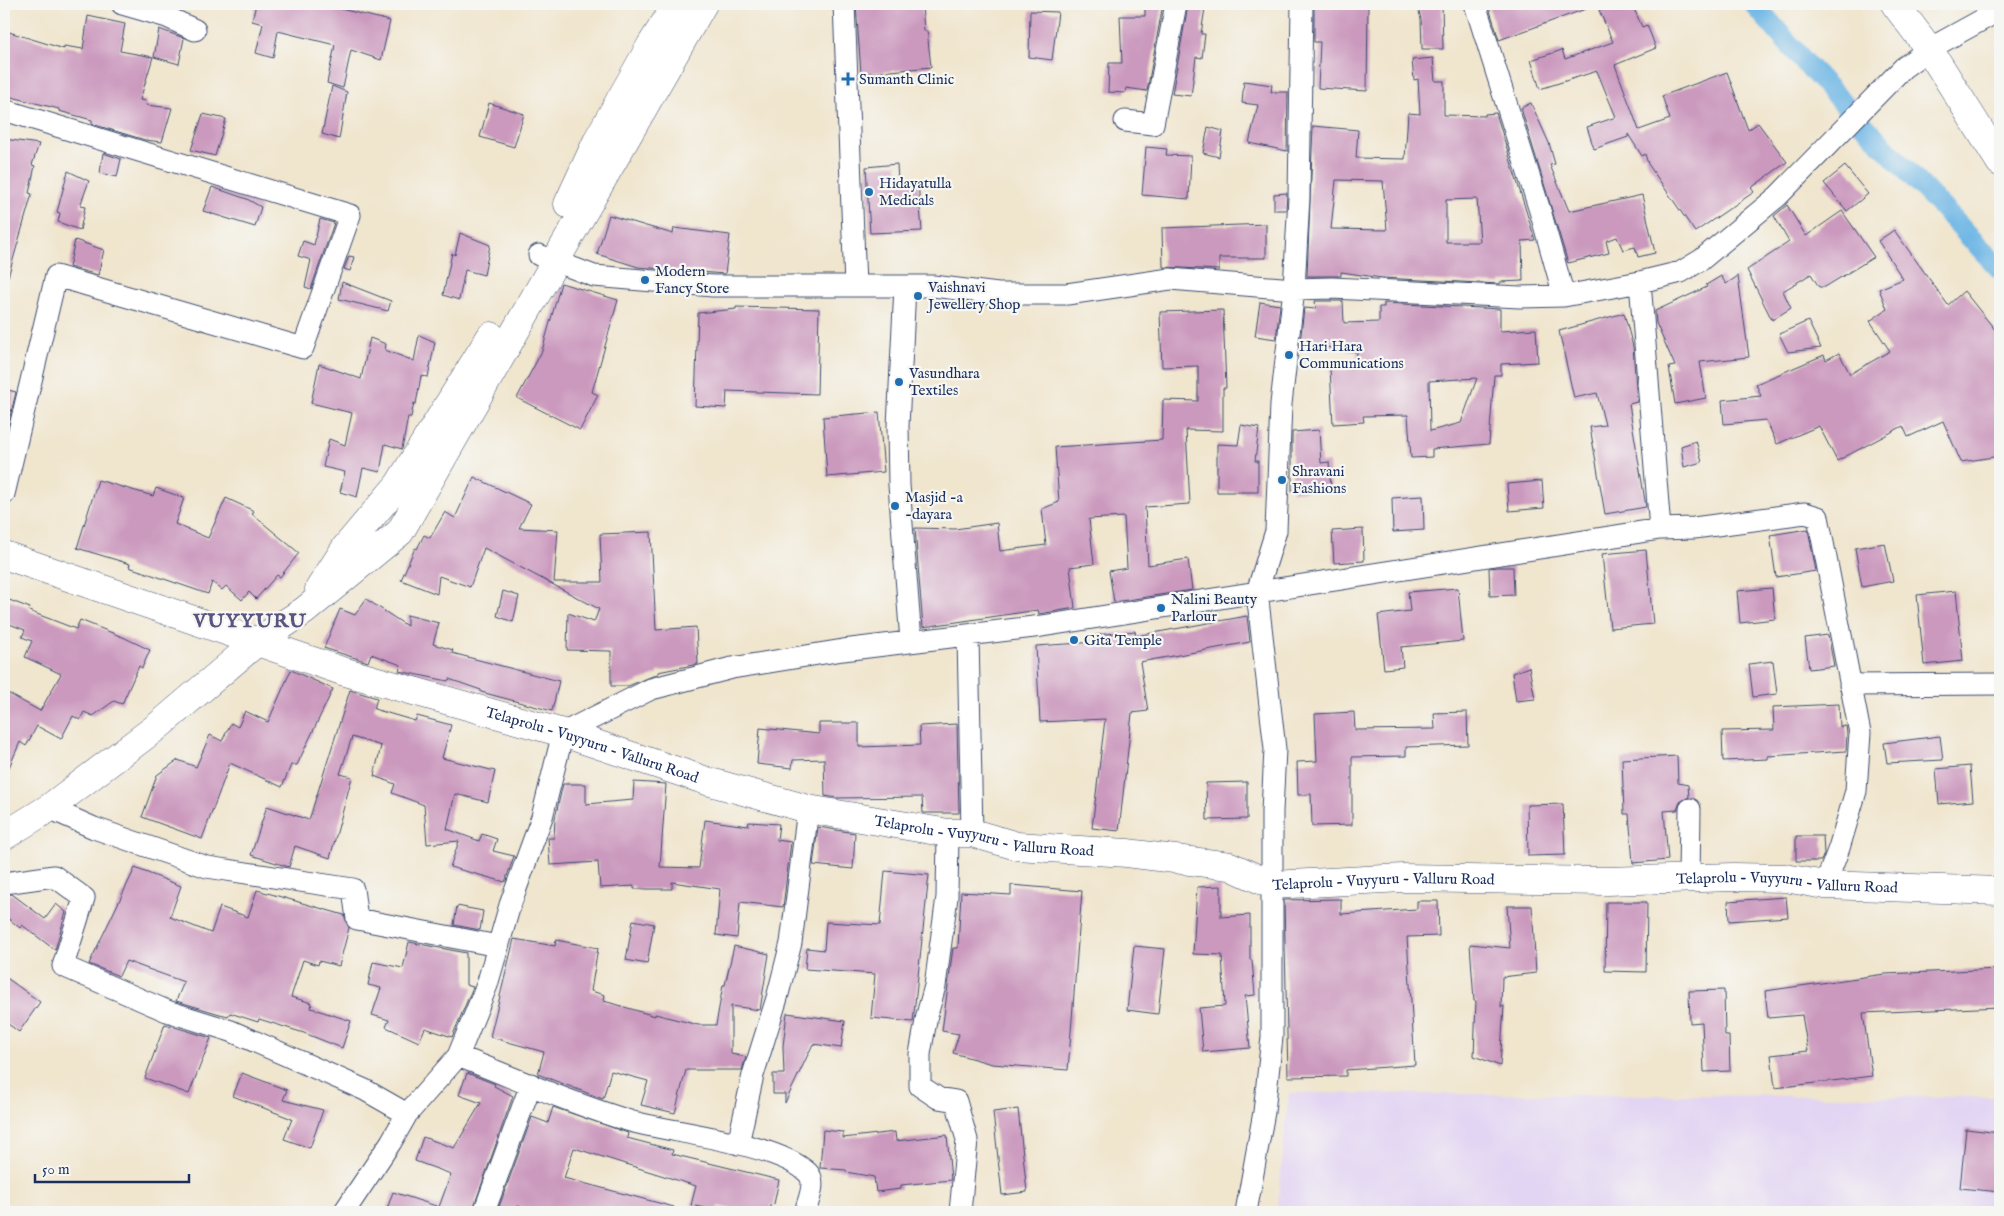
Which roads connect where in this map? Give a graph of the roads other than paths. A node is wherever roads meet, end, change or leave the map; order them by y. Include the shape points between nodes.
1 (122, 4) edge
2 (678, 4) edge
3 (703, 4) edge
4 (844, 4) edge
5 (1176, 4) edge
6 (1302, 4) edge
7 (1475, 4) edge
8 (1895, 4) edge
9 (2000, 10) edge
10 (195, 30) dead end
11 (1929, 49) junction
12 (4, 110) edge
13 (1125, 121) dead end
14 (2000, 161) edge
15 (547, 258) junction
16 (1640, 282) junction
17 (856, 286) junction
18 (905, 287) junction
19 (1294, 289) junction
20 (1564, 296) junction
21 (4, 494) edge
22 (1660, 529) junction
23 (4, 555) edge
24 (1257, 592) junction
25 (968, 636) junction
26 (258, 641) junction
27 (911, 641) junction
28 (2000, 684) edge
29 (1850, 685) junction
30 (563, 733) junction
31 (50, 808) junction
32 (808, 809) junction
33 (1690, 809) dead end
34 (960, 833) junction
35 (4, 836) edge
36 (1688, 878) junction
37 (4, 883) edge
38 (1272, 885) junction
39 (1824, 885) junction
40 (2000, 890) edge
41 (498, 946) junction
42 (458, 1056) junction
43 (531, 1084) junction
44 (407, 1114) junction
45 (738, 1144) junction
46 (344, 1212) edge
47 (484, 1212) edge
48 (805, 1212) edge
49 (960, 1212) edge
50 (1246, 1212) edge

1 - 10 street via 167,17
2 - 15 main road via 598,139
3 - 15 main road
4 - 17 street
5 - 13 street via 1153,124
6 - 19 street
7 - 20 street
8 - 11 main road
9 - 11 street
11 - 14 main road
11 - 16 street via 1903,68 1778,196 1701,260 1681,272
12 - 21 street via 350,215 303,348 56,276
15 - 17 street via 594,276 667,283
15 - 26 main road via 399,484 346,547 304,611
16 - 20 street
16 - 22 street
17 - 18 street
18 - 19 street via 933,286 998,294 1067,294 1170,279
18 - 27 street via 898,426
19 - 20 street
19 - 24 street via 1281,404 1276,531
22 - 24 street
22 - 29 street via 1694,528 1805,513 1818,517
23 - 26 main road, Telaprolu - Vuyyuru - Valluru Road
24 - 25 street
24 - 38 street via 1275,749
25 - 27 street
25 - 34 street
26 - 30 main road, Telaprolu - Vuyyuru - Valluru Road via 342,671
26 - 31 main road via 158,726
27 - 30 street via 793,657 695,677 651,689
28 - 29 street
29 - 39 street via 1860,733 1856,791
30 - 32 main road, Telaprolu - Vuyyuru - Valluru Road via 708,781
30 - 41 street via 542,817
31 - 35 main road
31 - 41 street via 94,828 207,867 353,890 357,920
32 - 34 main road, Telaprolu - Vuyyuru - Valluru Road
32 - 45 street via 791,943 753,1075
33 - 36 street
34 - 38 main road, Telaprolu - Vuyyuru - Valluru Road via 1017,846 1127,853 1230,866
34 - 49 street via 947,897 935,986 920,1054 920,1086 938,1098 956,1101 966,1140
36 - 38 main road, Telaprolu - Vuyyuru - Valluru Road via 1590,881 1403,878
36 - 39 main road, Telaprolu - Vuyyuru - Valluru Road via 1785,878
37 - 44 street via 54,876 84,898 63,966 166,1012 240,1035 365,1090
38 - 50 street via 1272,1037 1264,1112
39 - 40 main road, Telaprolu - Vuyyuru - Valluru Road
41 - 42 street via 487,985
42 - 43 street
42 - 44 street
43 - 45 street via 630,1121
43 - 47 street
44 - 46 street
45 - 48 street via 785,1159 810,1174 813,1181

